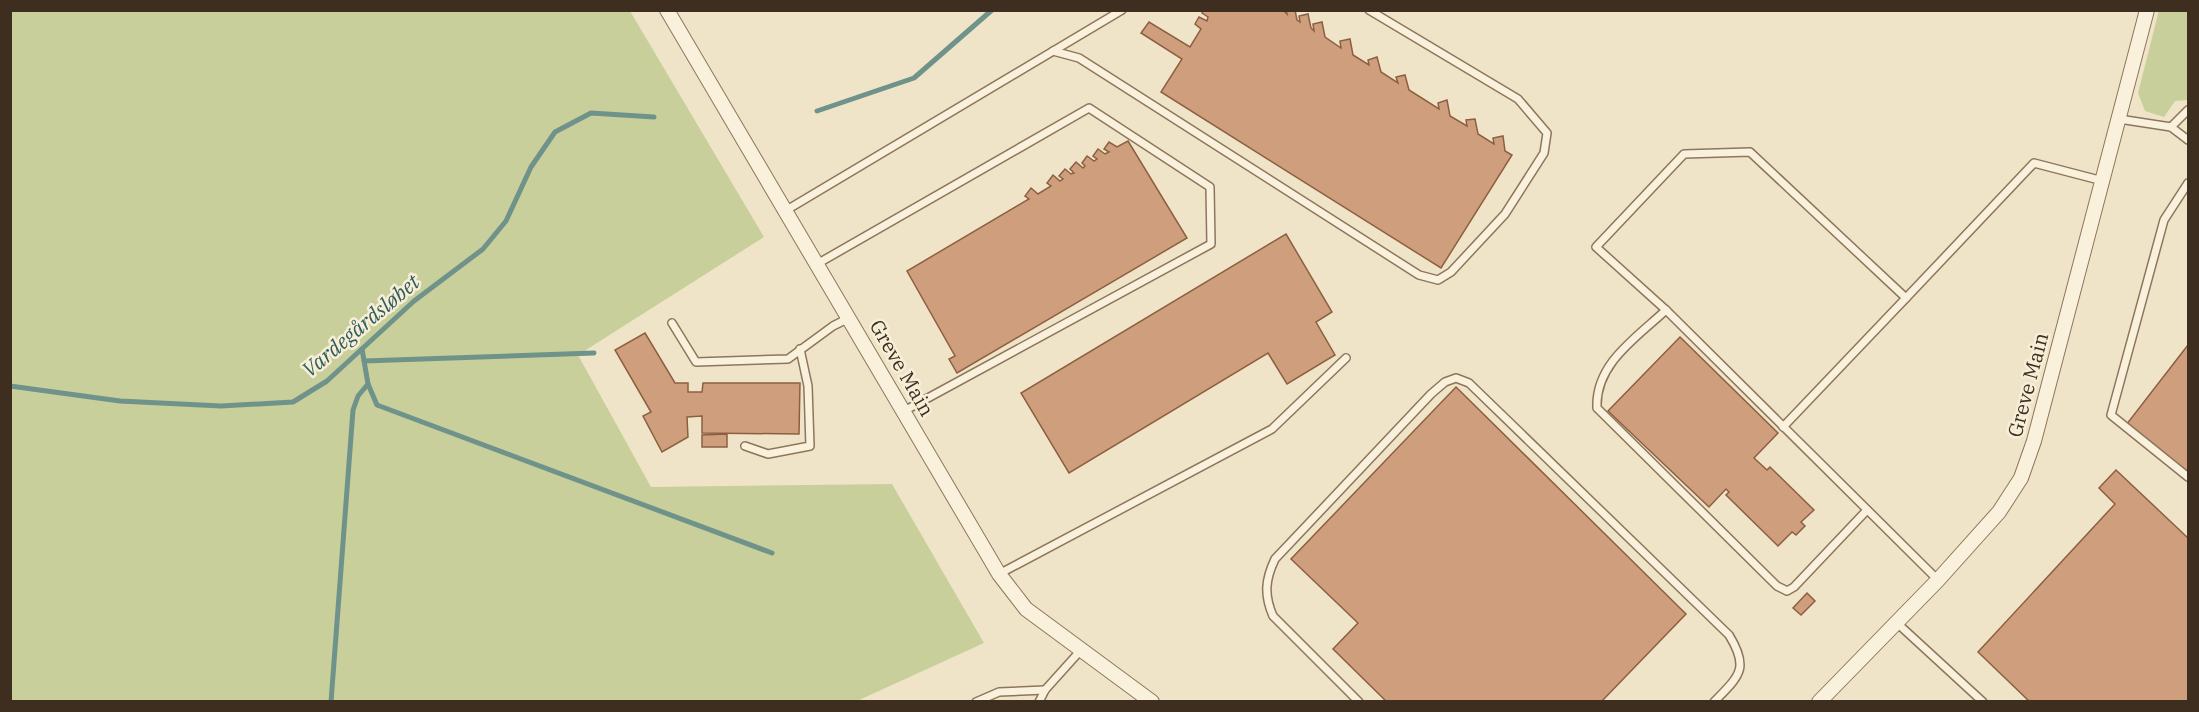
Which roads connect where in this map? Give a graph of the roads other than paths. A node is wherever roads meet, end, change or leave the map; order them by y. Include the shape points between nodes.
1 (667, 10) edge
2 (1122, 10) edge
3 (1369, 10) edge
4 (2147, 10) edge
5 (1053, 51) junction
6 (2188, 110) edge
7 (2118, 119) junction
8 (2171, 127) junction
9 (2188, 140) edge
10 (2103, 181) junction
11 (2188, 183) edge
12 (785, 211) junction
13 (817, 264) junction
14 (1906, 298) junction
15 (1666, 310) junction
16 (849, 318) junction
17 (672, 323) dead end
18 (800, 349) junction
19 (1346, 358) dead end
20 (904, 411) junction
21 (1783, 427) junction
22 (745, 446) dead end
23 (2188, 477) edge
24 (1867, 510) junction
25 (999, 574) junction
26 (1938, 580) junction
27 (1897, 622) junction
28 (1081, 650) junction
29 (1045, 690) junction
30 (976, 702) edge
31 (1039, 702) edge
32 (1152, 702) edge
33 (1359, 702) edge
34 (1714, 702) edge
35 (1820, 702) edge
36 (1983, 702) edge

1 - 12 street, Greve Main
2 - 5 lane
3 - 5 lane via 1518,99 1547,133 1544,153 1505,214 1451,272 1437,280 1419,275 1079,58
4 - 7 street, Greve Main
5 - 12 lane
6 - 8 lane
7 - 8 lane
7 - 10 street, Greve Main
8 - 9 lane
10 - 14 lane via 2034,163
10 - 26 street, Greve Main via 2034,441 2020,478 1999,512
11 - 23 lane via 2164,220 2110,415
12 - 13 street, Greve Main
13 - 16 street, Greve Main
13 - 20 lane via 1089,108 1210,187 1212,244
14 - 15 lane via 1750,152 1684,154 1596,247
14 - 21 lane
15 - 21 lane
15 - 24 lane via 1605,368 1596,390 1597,408 1777,586 1787,591
16 - 18 lane
16 - 20 street, Greve Main
17 - 18 lane via 696,362 788,359
18 - 22 lane via 808,386 810,446 768,454
19 - 25 lane via 1272,429
20 - 25 street, Greve Main
21 - 24 lane
24 - 26 lane
25 - 28 street, Greve Main via 1026,609
26 - 27 street, Greve Main
27 - 35 street, Greve Main
27 - 36 lane
28 - 29 lane
28 - 32 street, Greve Main
29 - 30 lane via 999,692
29 - 31 lane
33 - 34 lane via 1273,616 1265,586 1268,572 1275,559 1423,403 1445,382 1456,378 1468,383 1729,635 1740,654 1741,668

